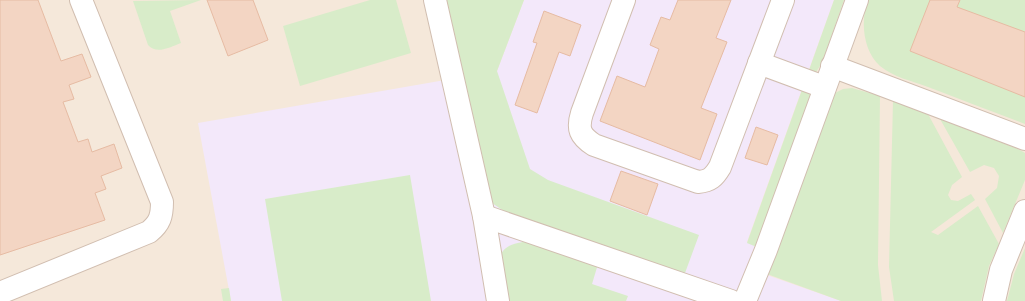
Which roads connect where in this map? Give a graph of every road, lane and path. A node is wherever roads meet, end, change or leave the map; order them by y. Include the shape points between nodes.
1 (81, 0) edge
2 (435, 0) edge
3 (624, 0) edge
4 (783, 0) edge
5 (857, 0) edge
6 (759, 63) junction
7 (832, 66) junction
8 (824, 87) junction
9 (1025, 139) edge
10 (1025, 211) edge
11 (484, 216) junction
12 (0, 293) edge
13 (498, 301) edge
14 (731, 301) edge
15 (745, 301) edge
16 (994, 301) edge

1 - 12 lane via 162,202 162,214 157,225 149,232
2 - 11 lane
3 - 6 lane via 579,124 580,133 594,145 689,180 707,181 720,167
4 - 6 lane
5 - 7 lane
6 - 8 lane
7 - 8 lane
7 - 9 lane
8 - 15 lane via 766,250
10 - 16 lane via 1001,270
11 - 13 lane
11 - 14 lane

